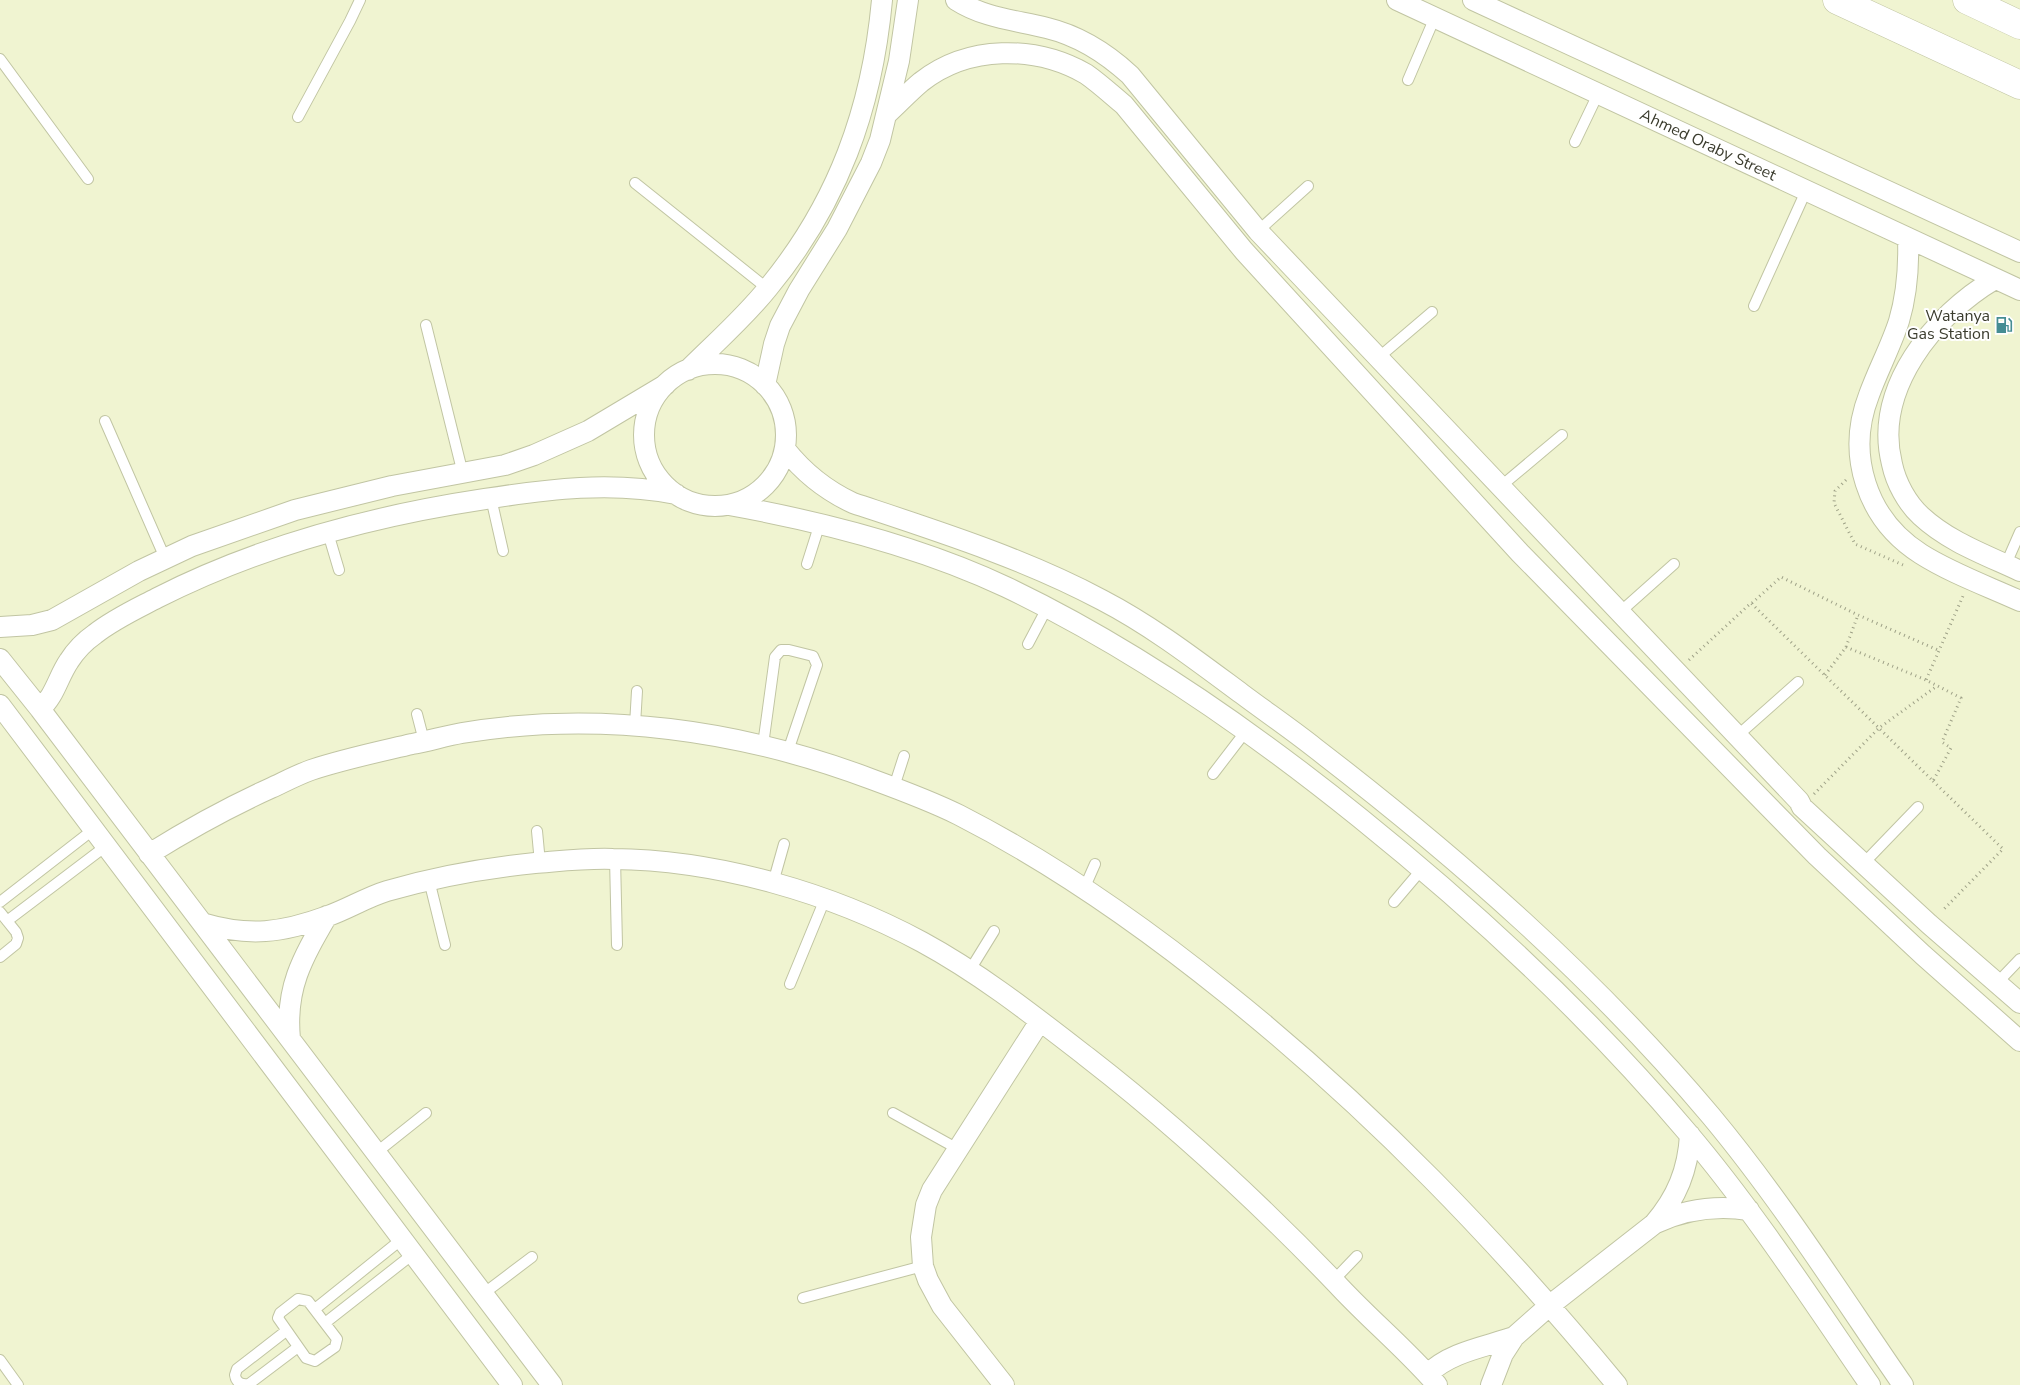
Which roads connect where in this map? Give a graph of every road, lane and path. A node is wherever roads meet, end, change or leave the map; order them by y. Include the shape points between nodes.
1 (360, 0) edge
2 (882, 0) edge
3 (908, 0) edge
4 (956, 0) edge
5 (1397, 0) edge
6 (1473, 0) edge
7 (1837, 0) edge
8 (1967, 0) edge
9 (1434, 17) junction
10 (2020, 25) edge
11 (0, 59) edge
12 (1408, 80) dead end
13 (2020, 85) edge
14 (1598, 94) junction
15 (1692, 102) junction
16 (888, 113) junction
17 (298, 117) dead end
18 (1679, 132) junction
19 (1575, 142) dead end
20 (88, 179) dead end
21 (635, 183) dead end
22 (1308, 186) dead end
23 (1806, 191) junction
24 (1258, 231) junction
25 (1908, 238) junction
26 (2020, 252) edge
27 (1995, 279) junction
28 (768, 289) junction
29 (2020, 290) edge
30 (1754, 306) dead end
31 (1432, 312) dead end
32 (426, 325) dead end
33 (1378, 358) junction
34 (688, 370) junction
35 (665, 385) junction
36 (766, 385) junction
37 (104, 421) dead end
38 (1562, 435) dead end
39 (785, 449) junction
40 (463, 474) junction
41 (1864, 478) junction
42 (1500, 487) junction
43 (676, 494) junction
44 (491, 498) junction
45 (729, 505) junction
46 (820, 524) junction
47 (2020, 532) edge
48 (328, 533) junction
49 (503, 551) dead end
50 (165, 558) junction
51 (807, 564) dead end
52 (1674, 564) dead end
53 (1906, 566) dead end
54 (2013, 568) edge
55 (340, 570) dead end
56 (1957, 591) dead end
57 (2020, 601) edge
58 (1752, 604) junction
59 (1047, 608) junction
60 (1619, 613) junction
61 (1858, 615) junction
62 (0, 627) edge
63 (1028, 644) dead end
64 (1846, 646) junction
65 (1940, 651) junction
66 (0, 659) edge
67 (1672, 669) junction
68 (1825, 675) junction
69 (1926, 680) junction
70 (1798, 682) dead end
71 (1648, 684) junction
72 (1937, 686) junction
73 (637, 691) dead end
74 (0, 705) edge
75 (40, 709) junction
76 (417, 714) dead end
77 (635, 725) junction
78 (1879, 728) junction
79 (1246, 731) junction
80 (1736, 736) junction
81 (424, 741) junction
82 (763, 745) junction
83 (788, 751) junction
84 (904, 756) dead end
85 (1213, 774) dead end
86 (1933, 781) junction
87 (894, 787) junction
88 (1802, 807) junction
89 (1918, 807) dead end
90 (94, 829) junction
91 (537, 831) dead end
92 (784, 844) dead end
93 (106, 846) junction
94 (149, 854) junction
95 (615, 858) junction
96 (540, 863) junction
97 (1095, 864) dead end
98 (1863, 864) junction
99 (1422, 869) junction
100 (429, 880) junction
101 (773, 883) junction
102 (1084, 889) junction
103 (824, 899) junction
104 (0, 902) edge
105 (1394, 902) dead end
106 (0, 912) edge
107 (327, 916) junction
108 (7, 921) junction
109 (202, 923) junction
110 (1929, 924) junction
111 (994, 931) dead end
112 (446, 945) dead end
113 (617, 945) dead end
114 (0, 957) edge
115 (2020, 959) edge
116 (970, 970) junction
117 (1997, 983) junction
118 (790, 984) dead end
119 (2020, 1003) edge
120 (1040, 1021) junction
121 (290, 1039) junction
122 (2020, 1042) edge
123 (426, 1113) dead end
124 (893, 1113) dead end
125 (1690, 1135) junction
126 (958, 1149) junction
127 (377, 1152) junction
128 (1749, 1210) junction
129 (1654, 1224) junction
130 (408, 1247) junction
131 (1357, 1256) dead end
132 (532, 1257) dead end
133 (924, 1266) junction
134 (1333, 1281) junction
135 (483, 1294) junction
136 (803, 1298) dead end
137 (1549, 1306) junction
138 (314, 1309) junction
139 (325, 1323) junction
140 (286, 1331) junction
141 (1514, 1337) junction
142 (298, 1346) junction
143 (0, 1360) edge
144 (1432, 1380) edge
145 (18, 1385) edge
146 (512, 1385) edge
147 (552, 1385) edge
148 (1004, 1385) edge
149 (1491, 1385) edge
150 (1617, 1385) edge
151 (1870, 1385) edge
152 (1903, 1385) edge

1 - 17 lane
2 - 28 street via 871,77 849,152 804,239
3 - 16 street
4 - 24 street via 967,8 993,17 1070,35 1112,59 1130,75
5 - 9 street, Ahmed Oraby Street
6 - 15 street
7 - 13 highway
8 - 10 highway
9 - 12 lane
9 - 14 street, Ahmed Oraby Street
11 - 20 lane
14 - 18 street, Ahmed Oraby Street
14 - 19 lane
15 - 18 street
15 - 26 street
16 - 36 street via 870,163 837,229 780,326
16 - 71 street via 922,81 972,57 1019,53 1066,64 1087,75 1124,105 1251,259 1520,553
18 - 23 street, Ahmed Oraby Street
21 - 28 lane
22 - 24 lane
23 - 25 street, Ahmed Oraby Street
23 - 30 lane
24 - 33 street
25 - 27 street, Ahmed Oraby Street
25 - 41 street via 1908,281 1904,302 1863,414 1858,447
27 - 29 street, Ahmed Oraby Street
27 - 54 street via 1953,309 1916,356 1892,402 1888,450 1894,474 1920,515 1946,535
28 - 34 street
31 - 33 lane
32 - 40 lane
33 - 42 street
34 - 35 street
34 - 36 street via 715,364 729,366
35 - 40 street via 562,444 506,465
35 - 43 street via 649,408 645,421 645,449 656,475
36 - 39 street via 781,408 786,428
37 - 50 lane
38 - 42 lane
39 - 45 street via 775,475 766,486
39 - 152 street via 808,475 837,496 1031,566 1139,621 1200,661 1424,834 1560,956 1677,1077 1746,1161
40 - 50 street via 392,486 295,510
41 - 53 path via 1848,479 1835,492 1834,503 1845,527 1855,544
41 - 57 street via 1876,507 1906,543 1932,561
42 - 60 street
43 - 44 street via 601,487 541,490
43 - 45 street via 702,505
44 - 48 street
44 - 49 lane
45 - 46 street
46 - 51 lane
46 - 59 street via 929,556 999,584
47 - 54 lane
48 - 55 lane
48 - 75 street via 258,553 214,571 111,623 81,646 69,661 48,702
50 - 62 street via 52,620
52 - 60 lane
56 - 65 path via 1963,596
58 - 61 path via 1781,577
58 - 67 path
58 - 68 path
59 - 63 lane
59 - 79 street via 1156,670
60 - 67 street
61 - 64 path
61 - 65 path
64 - 68 path
64 - 69 path
65 - 69 path
66 - 75 street
67 - 71 street
67 - 80 street
68 - 78 path
69 - 72 path
70 - 80 lane
71 - 122 street via 1817,856
72 - 78 path
72 - 86 path via 1961,698 1942,742 1950,748
73 - 77 lane
74 - 90 street
75 - 94 street
76 - 81 lane
77 - 81 street via 516,726
77 - 82 street via 704,733
78 - 86 path
78 - 88 path
79 - 85 lane
79 - 99 street via 1336,798
80 - 88 street
81 - 94 street via 308,771 200,823
82 - 83 street
82 - 83 lane via 775,657 781,650 789,650 813,656 817,665
83 - 87 street
84 - 87 lane
86 - 110 path via 2003,849
87 - 102 street via 957,814
88 - 98 street
89 - 98 lane
90 - 93 street
90 - 104 lane
91 - 96 lane
92 - 101 lane
93 - 108 lane
93 - 130 street
94 - 109 street
95 - 96 street
95 - 101 street via 676,864
95 - 113 lane
96 - 100 street via 501,866
97 - 102 lane
98 - 110 street
99 - 105 lane
99 - 125 street via 1572,1006
100 - 107 street via 383,893
100 - 112 lane
101 - 103 street
102 - 137 street via 1135,922 1289,1044 1464,1210
103 - 116 street via 875,919
103 - 118 lane
106 - 108 lane
107 - 109 street via 269,932 237,932
107 - 121 street via 294,981 289,1010
108 - 114 lane via 18,938 16,944
109 - 121 street
110 - 117 street
111 - 116 lane
115 - 117 lane
116 - 120 street
117 - 119 street
120 - 126 street
120 - 134 street via 1112,1076 1214,1164
121 - 127 street
123 - 127 lane
124 - 126 lane
125 - 128 street
125 - 129 street via 1681,1183
126 - 133 street via 926,1205 920,1237
127 - 135 street
128 - 129 street via 1733,1207 1700,1209
128 - 151 street
129 - 137 street
130 - 138 lane
130 - 139 lane
130 - 146 street
131 - 134 lane
132 - 135 lane
133 - 136 lane
133 - 148 street via 942,1306
134 - 144 street
135 - 147 street
137 - 141 street
137 - 150 street
138 - 139 lane
138 - 140 lane via 308,1301 301,1299 280,1312 279,1321
139 - 142 lane via 336,1339 335,1347 312,1361
140 - 142 lane
140 - 142 lane via 237,1369 238,1382 249,1384
141 - 144 street via 1437,1365
141 - 149 street
143 - 145 lane

